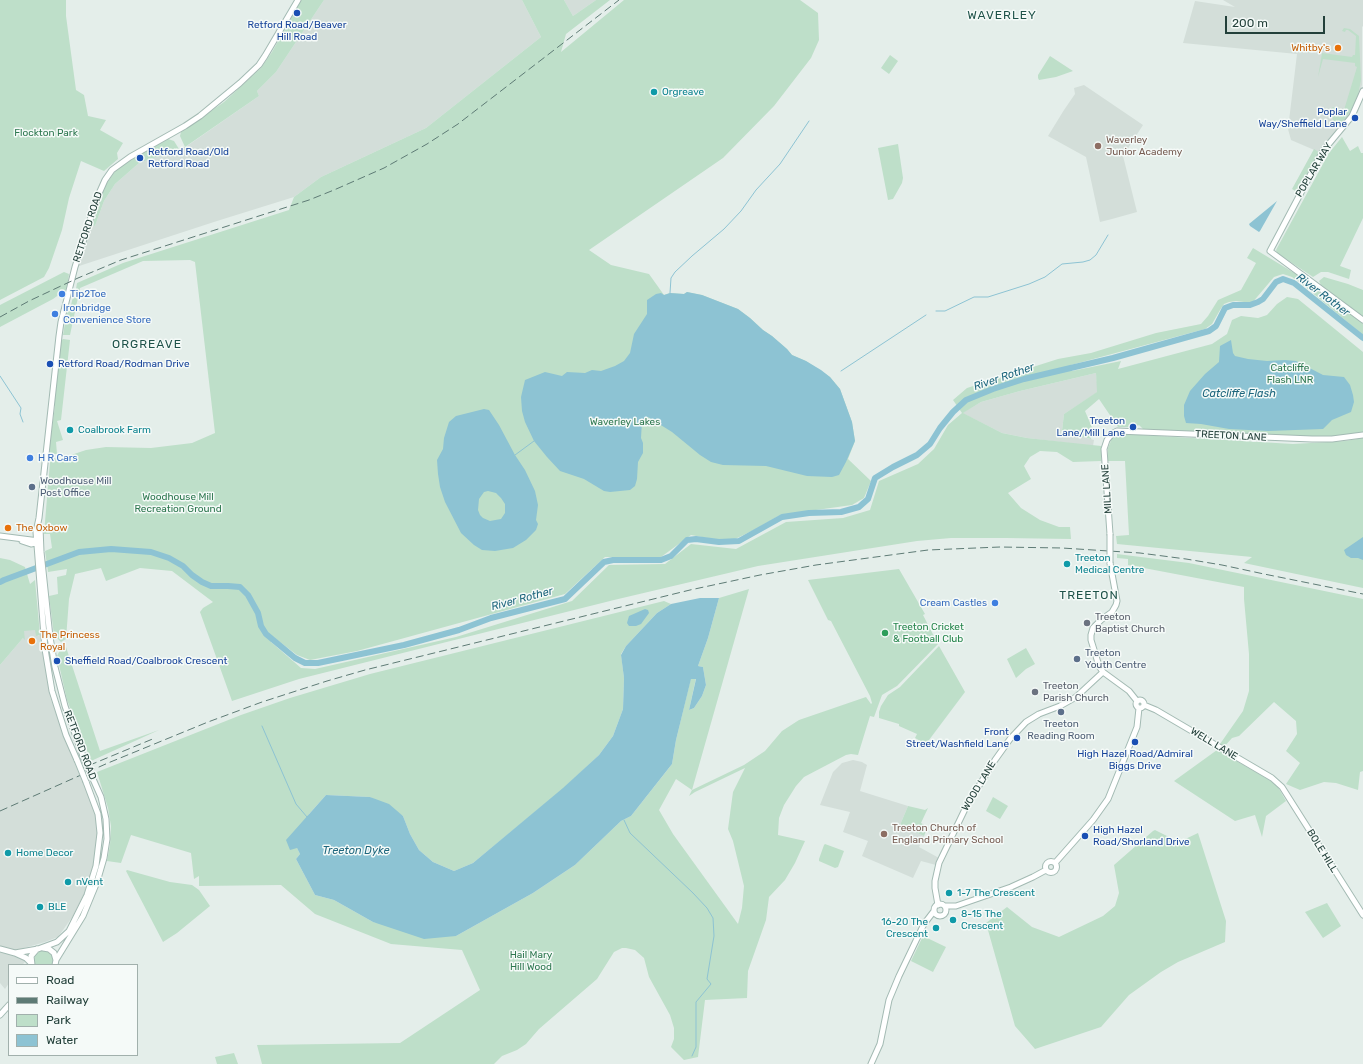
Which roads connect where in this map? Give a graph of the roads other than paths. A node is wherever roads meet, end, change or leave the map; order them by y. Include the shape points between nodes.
1 (298, 0) edge
2 (1363, 91) edge
3 (1363, 320) edge
4 (1363, 435) edge
5 (1105, 444) joint
6 (0, 536) edge
7 (19, 539) junction
8 (38, 541) junction
9 (31, 544) junction
10 (37, 552) junction
11 (40, 561) junction
12 (41, 571) junction
13 (1103, 672) junction
14 (1138, 702) junction
15 (1144, 704) junction
16 (1139, 708) junction
17 (1282, 787) joint
18 (1055, 864) junction
19 (1046, 870) junction
20 (938, 904) junction
21 (945, 906) junction
22 (956, 906) junction
23 (934, 911) junction
24 (946, 913) junction
25 (1363, 915) edge
26 (938, 916) junction
27 (926, 922) junction
28 (40, 948) junction
29 (0, 949) edge
30 (15, 953) junction
31 (55, 962) edge
32 (31, 964) edge
33 (8, 1006) edge
34 (0, 1015) edge
35 (871, 1064) edge

1 - 8 main road, RETFORD ROAD via 259,65 245,79 200,116 121,162 110,173 101,188 75,267 61,322
2 - 3 main road, POPLAR WAY via 1352,116 1323,151 1270,251
4 - 5 main road, TREETON LANE via 1306,439 1123,431 1112,434
5 - 13 main road, MILL LANE, bridge via 1110,563 1117,601 1112,612 1096,624 1091,635 1094,651
6 - 7 main road
7 - 8 main road
7 - 9 main road
8 - 9 main road
8 - 10 main road, RETFORD ROAD
8 - 11 main road, RETFORD ROAD
9 - 10 main road
10 - 11 main road, RETFORD ROAD
11 - 12 main road, RETFORD ROAD
12 - 28 main road, RETFORD ROAD, bridge via 45,649 52,691 66,735 95,803 100,823 100,845 96,866 84,900 69,931 58,942
12 - 31 main road, RETFORD ROAD, bridge via 55,666 65,706 101,797 107,838 98,882 76,929
13 - 14 main road via 1129,691
13 - 20 main road, WOOD LANE via 1076,696 1039,714 1022,726 986,772 939,863 935,888
14 - 15 main road via 1142,700
14 - 16 main road
15 - 16 main road
15 - 17 main road, WELL LANE via 1272,778
16 - 18 main road via 1136,727 1108,799
17 - 25 main road, BOLE HILL
18 - 19 main road via 1048,862
18 - 19 main road via 1054,872
19 - 22 main road via 1011,887
20 - 21 main road
20 - 23 main road
21 - 22 main road
21 - 24 main road
22 - 24 main road
23 - 26 main road
23 - 27 main road
24 - 26 main road
26 - 27 main road
27 - 35 main road via 905,961 889,1000 880,1044
28 - 30 main road, RETFORD ROAD
28 - 31 main road via 52,951 56,956
28 - 32 main road via 31,956
29 - 30 main road, RETFORD ROAD
30 - 32 main road, RETFORD ROAD via 26,958
33 - 34 main road

